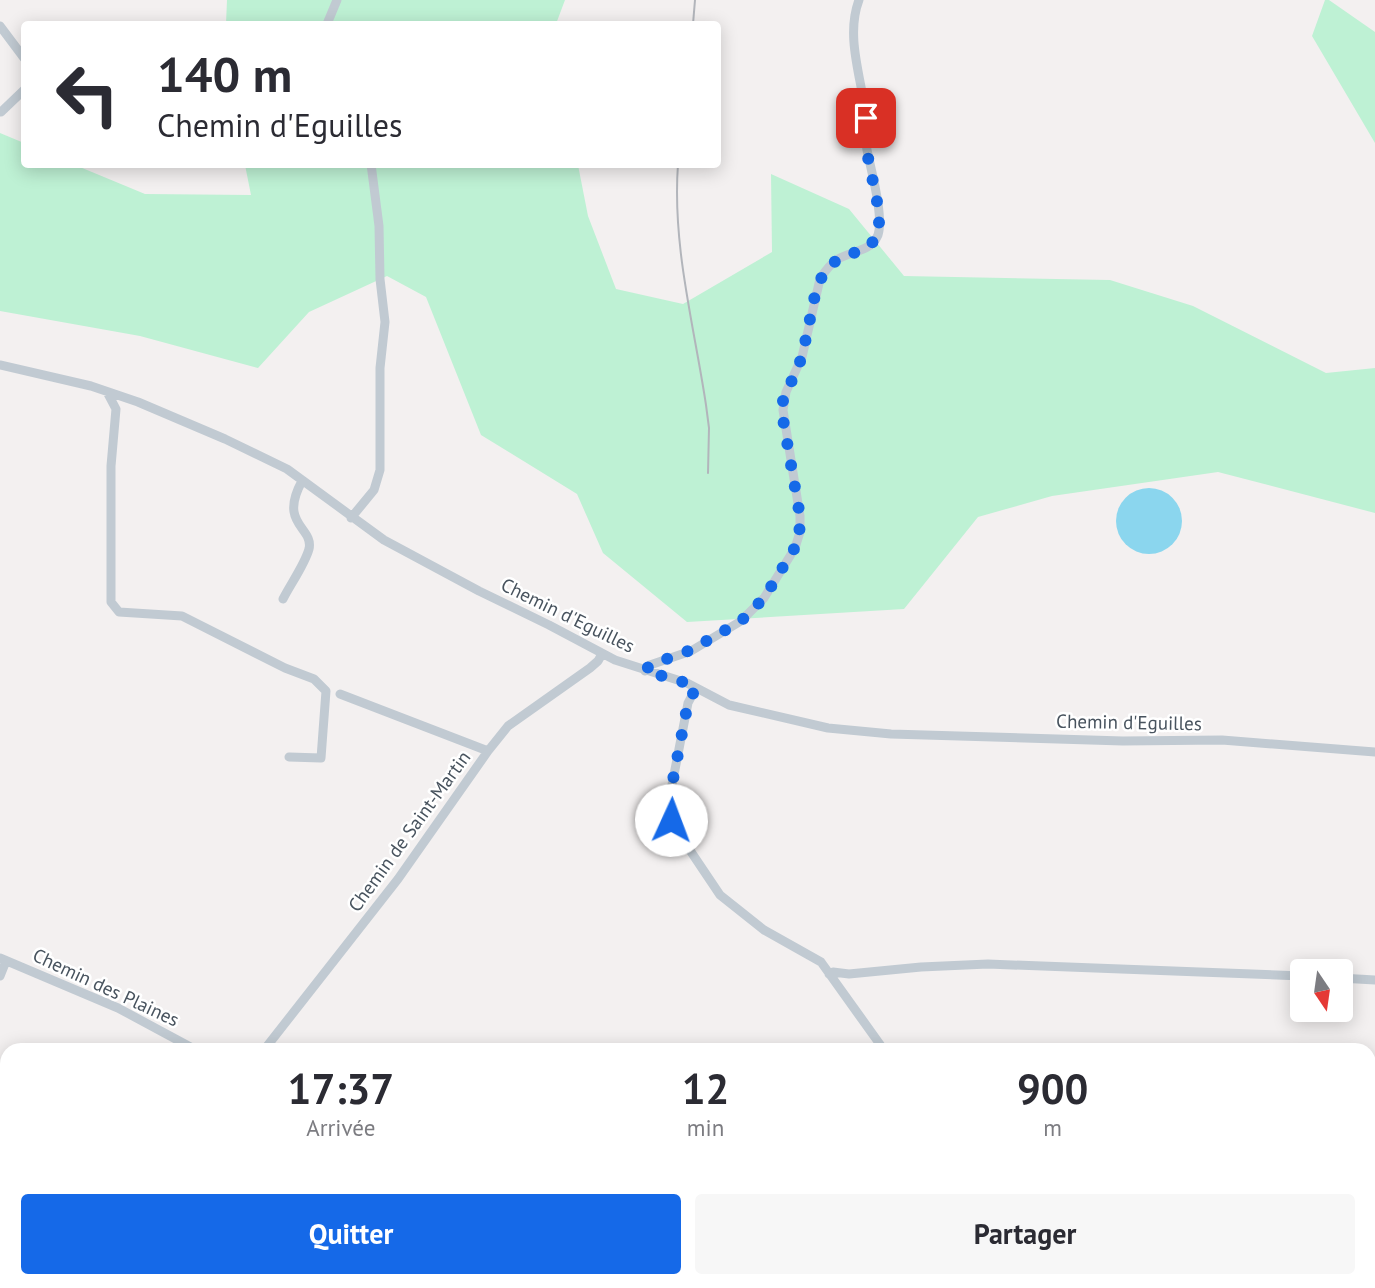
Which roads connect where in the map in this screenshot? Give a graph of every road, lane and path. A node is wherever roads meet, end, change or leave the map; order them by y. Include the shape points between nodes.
1 (337, 0) edge
2 (859, 0) edge
3 (328, 21) edge
4 (0, 26) edge
5 (21, 54) edge
6 (21, 93) edge
7 (1, 112) edge
8 (372, 168) edge
9 (0, 365) edge
10 (107, 392) junction
11 (302, 481) junction
12 (351, 518) junction
13 (283, 599) dead end
14 (602, 654) junction
15 (645, 671) junction
16 (696, 688) junction
17 (340, 694) dead end
18 (488, 751) junction
19 (1375, 751) edge
20 (289, 757) dead end
21 (3, 960) edge
22 (829, 974) junction
23 (0, 976) edge
24 (1290, 976) edge
25 (1353, 979) edge
26 (1375, 980) edge
27 (183, 1043) edge
28 (269, 1043) edge
29 (879, 1043) edge

1 - 3 street
2 - 15 street via 853,30 880,225 870,246 824,271 802,357 783,401 800,516 799,541 764,598 747,616
4 - 5 street
6 - 7 street
8 - 12 street via 385,322 380,470 377,483
9 - 10 street, Chemin d'Eguilles
10 - 11 street, Chemin d'Eguilles via 225,439
10 - 20 street via 116,409 111,602 119,612 182,616 324,687 321,758
11 - 12 street, Chemin d'Eguilles
11 - 13 street via 293,511 309,548
12 - 14 street, Chemin d'Eguilles via 384,540
14 - 15 street, Chemin d'Eguilles
14 - 18 street, Chemin de Saint-Martin via 590,668 508,726
15 - 16 street, Chemin d'Eguilles
16 - 19 street, Chemin d'Eguilles via 729,705 828,728 891,734 1222,740
16 - 22 street via 688,703 669,800 673,825 720,895 764,930 816,959
17 - 18 street
18 - 28 street, Chemin de Saint-Martin via 398,879
21 - 23 street
21 - 27 street, Chemin des Plaines via 118,1008
22 - 24 street via 988,964
22 - 29 street
25 - 26 street

